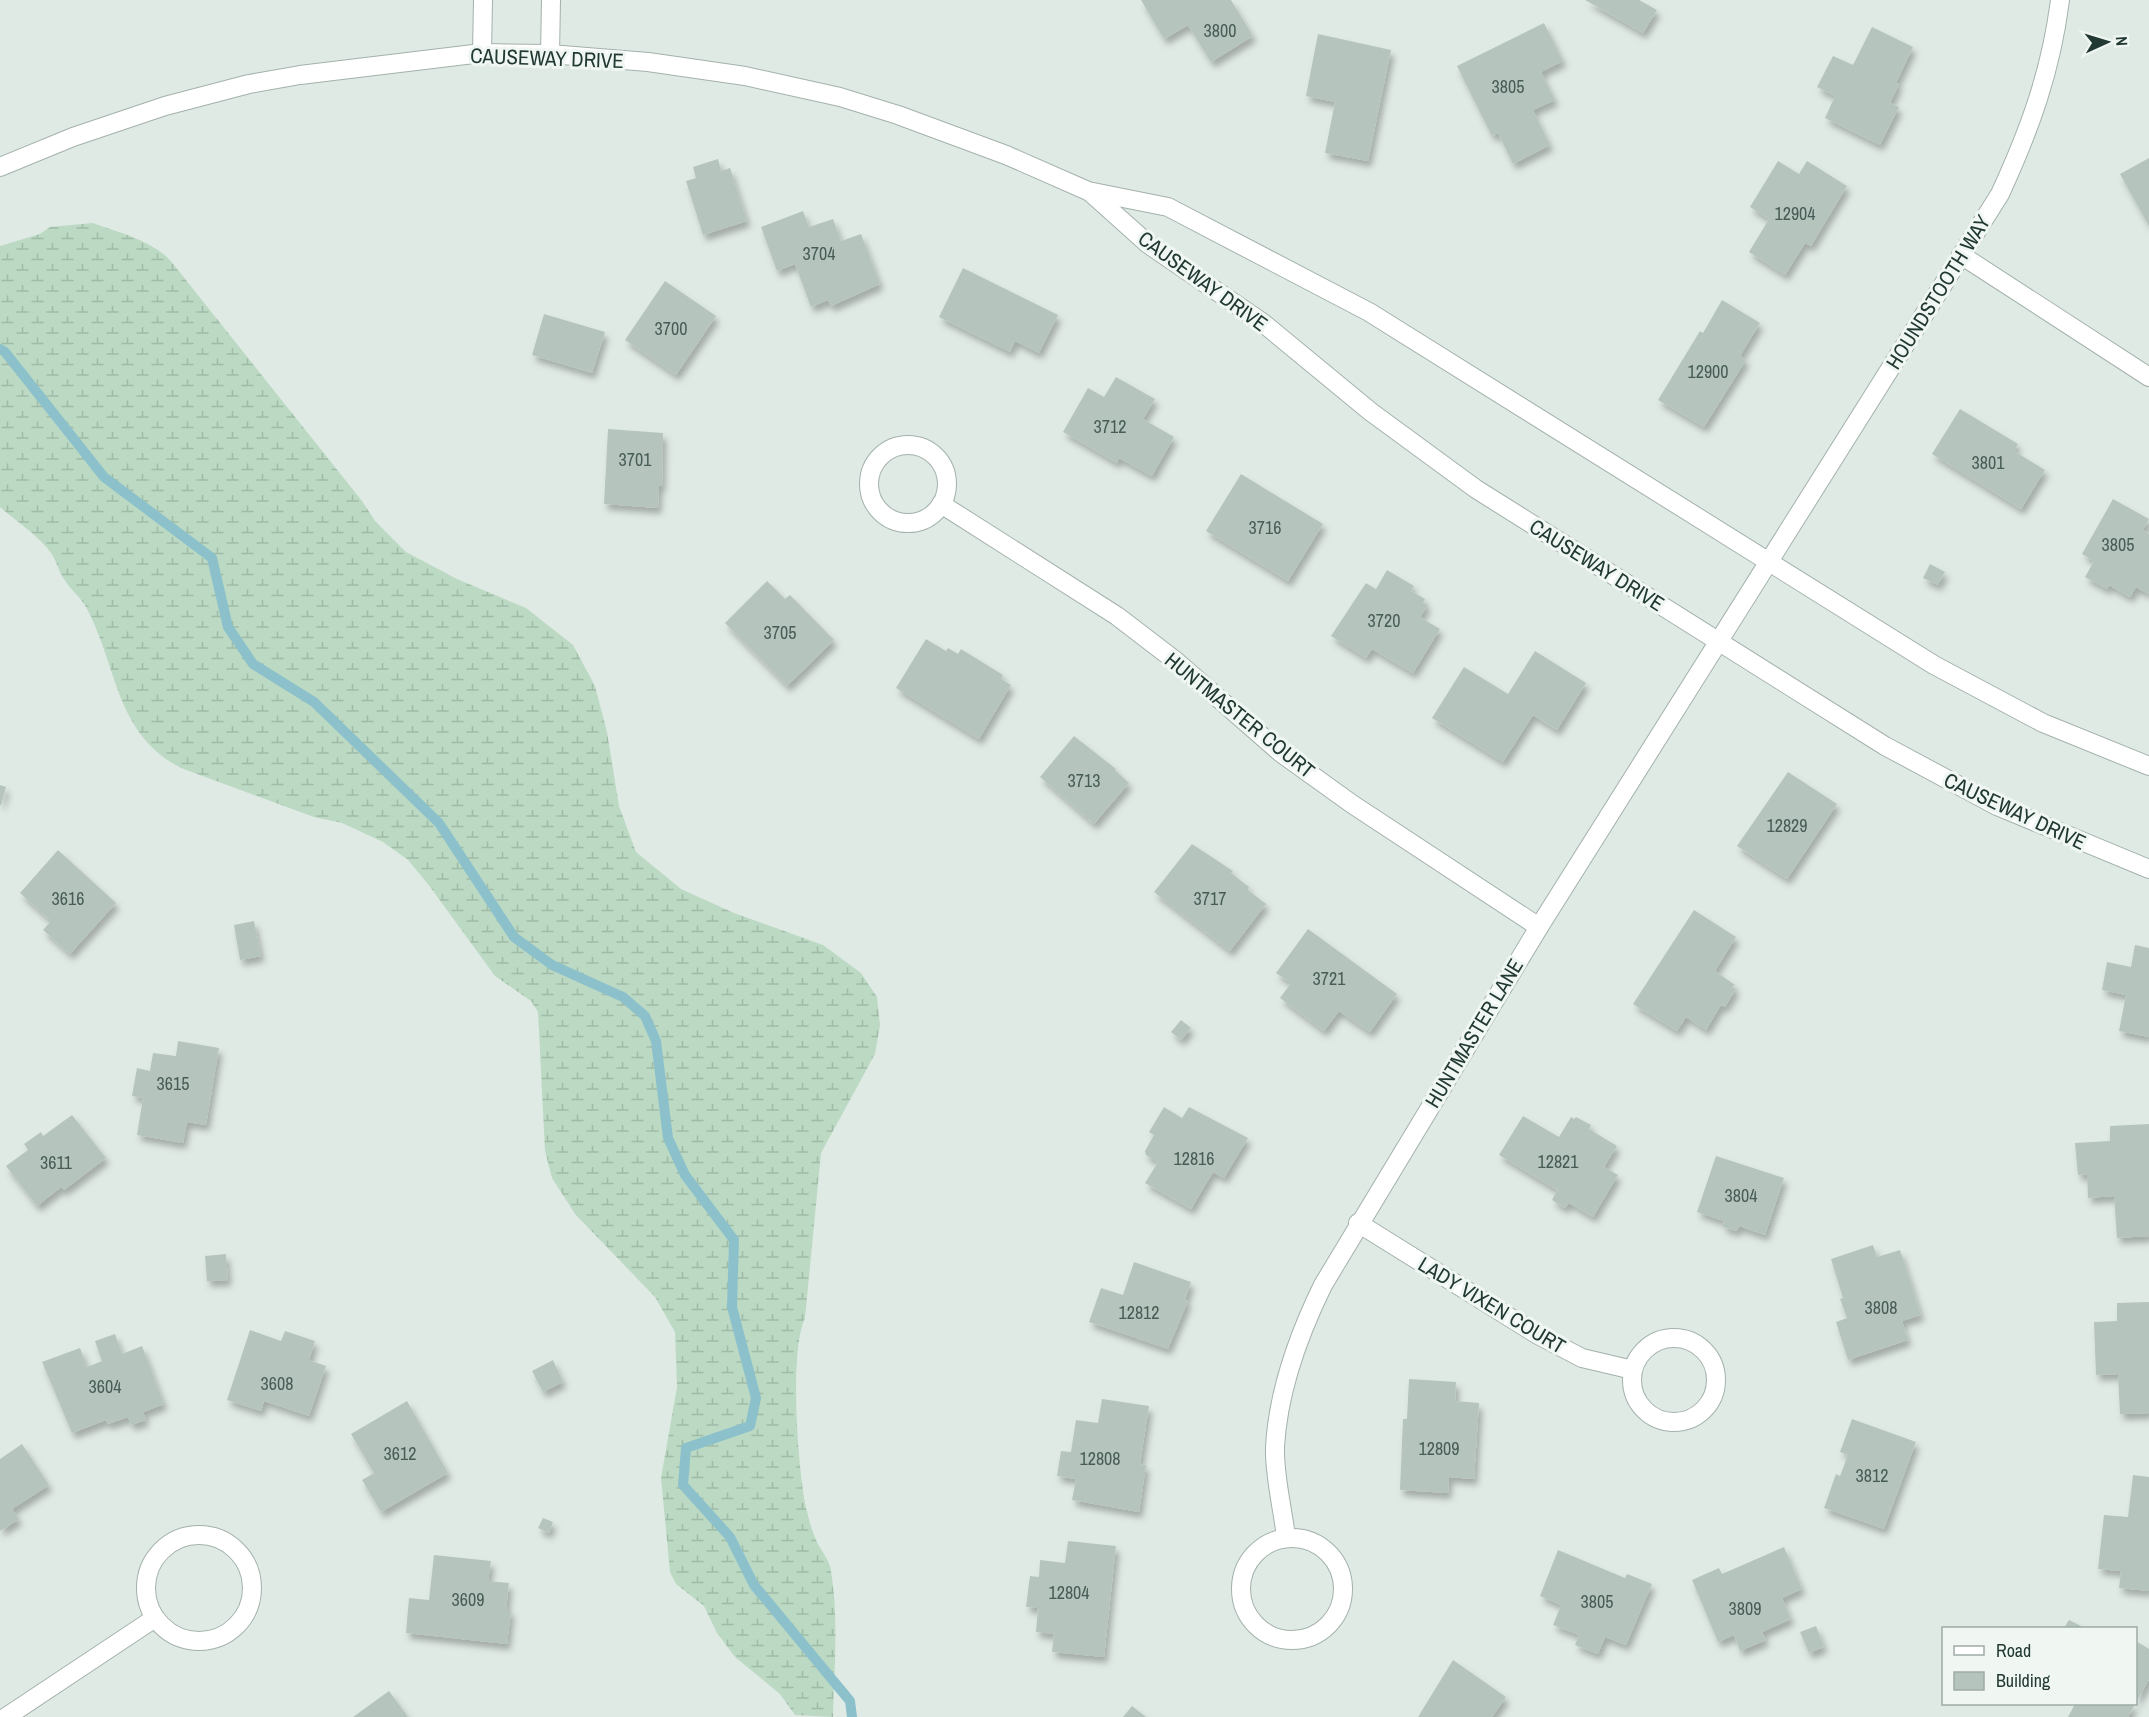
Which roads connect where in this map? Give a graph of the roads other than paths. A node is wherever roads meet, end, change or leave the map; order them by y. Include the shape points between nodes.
1 (483, 0) edge
2 (550, 0) edge
3 (2060, 0) edge
4 (482, 53) junction
5 (550, 54) junction
6 (0, 167) edge
7 (1088, 191) junction
8 (1961, 255) junction
9 (2149, 377) edge
10 (941, 504) junction
11 (1769, 563) junction
12 (1718, 643) junction
13 (2149, 766) edge
14 (2149, 869) edge
15 (1539, 927) junction
16 (1358, 1223) junction
17 (1633, 1370) junction
18 (1286, 1538) junction
19 (155, 1618) junction
20 (2, 1717) edge

1 - 4 street
2 - 5 street
3 - 8 street, HOUNDSTOOTH WAY via 2048,68 2028,132 2000,194
4 - 5 street, CAUSEWAY DRIVE
4 - 6 street, CAUSEWAY DRIVE via 249,84 165,106
5 - 7 street, CAUSEWAY DRIVE via 648,62 745,76 840,97 898,114
7 - 11 street, CAUSEWAY DRIVE via 1168,207 1294,270 1369,312
7 - 12 street, CAUSEWAY DRIVE via 1148,244 1263,323 1371,412 1476,489
8 - 9 street
8 - 11 street, HOUNDSTOOTH WAY
10 - 10 street via 946,475 929,450 899,445 874,463 869,477 870,492 876,507 887,517 901,523 916,522 930,516
10 - 15 street, HUNTMASTER COURT via 1117,616 1177,662 1281,753
11 - 12 street, HUNTMASTER LANE
11 - 13 street, CAUSEWAY DRIVE via 1934,665 2043,723
12 - 14 street, CAUSEWAY DRIVE via 1885,746 1997,806
12 - 15 street, HUNTMASTER LANE
15 - 16 street, HUNTMASTER LANE
16 - 17 street, LADY VIXEN COURT via 1538,1335 1582,1358
16 - 18 street, HUNTMASTER LANE via 1309,1314 1287,1381 1275,1448
17 - 17 street via 1636,1399 1657,1419 1671,1422 1698,1414 1714,1390 1713,1368 1703,1350 1690,1341 1676,1338 1648,1346
18 - 18 street via 1258,1551 1242,1579 1242,1595 1246,1610 1267,1634 1298,1639 1327,1626 1342,1599 1342,1583 1338,1568 1317,1544
19 - 19 street via 174,1634 197,1641 229,1632 241,1621 252,1590 243,1558 217,1538 185,1537 170,1544 158,1555 148,1578 148,1602
19 - 20 street

